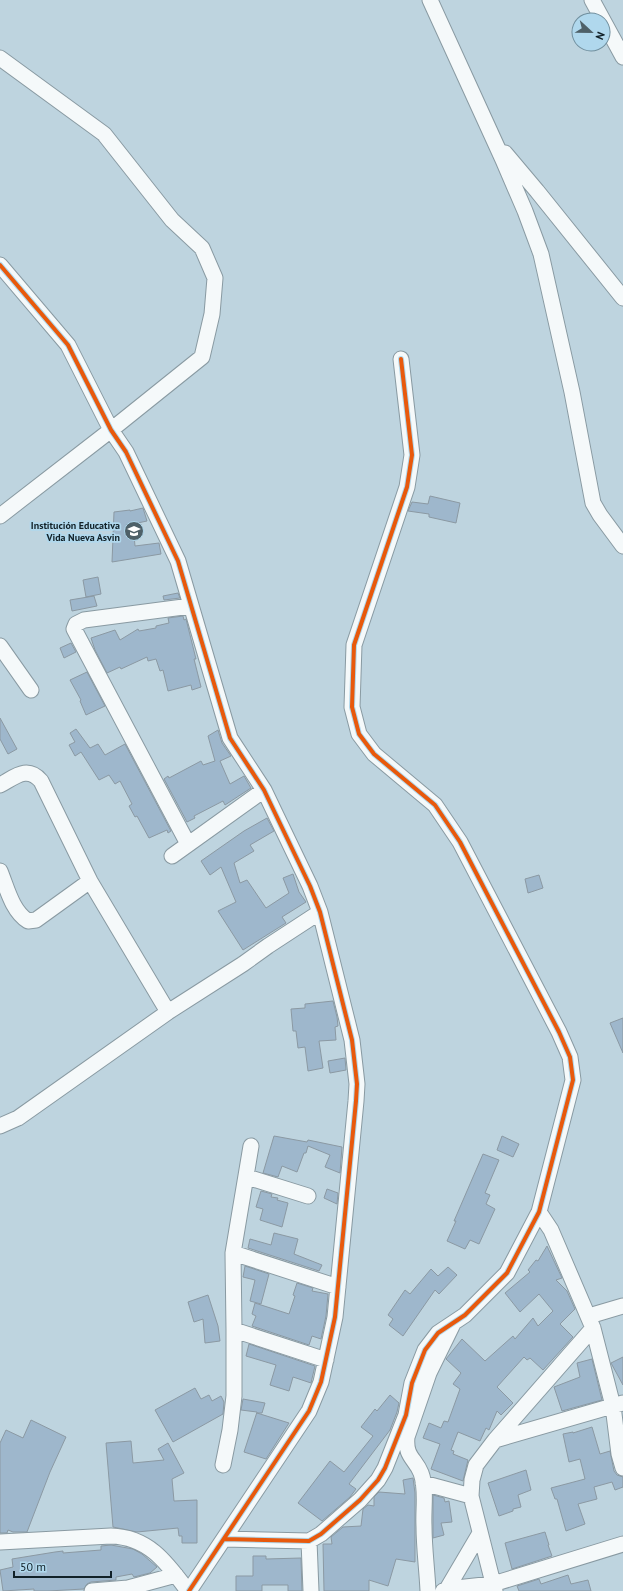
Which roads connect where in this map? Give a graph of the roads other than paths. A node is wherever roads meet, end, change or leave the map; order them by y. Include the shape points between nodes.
1 (430, 0) edge
2 (592, 0) edge
3 (623, 57) edge
4 (0, 58) edge
5 (494, 141) junction
6 (0, 265) edge
7 (623, 298) edge
8 (401, 359) dead end
9 (112, 430) junction
10 (0, 516) edge
11 (623, 546) edge
12 (191, 606) junction
13 (0, 646) edge
14 (31, 690) dead end
15 (0, 785) edge
16 (264, 790) junction
17 (188, 844) junction
18 (172, 856) dead end
19 (0, 871) edge
20 (90, 881) junction
21 (320, 912) junction
22 (168, 1012) junction
23 (0, 1126) edge
24 (252, 1146) dead end
25 (247, 1177) junction
26 (308, 1196) dead end
27 (539, 1212) junction
28 (233, 1253) junction
29 (338, 1287) junction
30 (623, 1306) edge
31 (591, 1322) junction
32 (454, 1324) junction
33 (234, 1330) junction
34 (326, 1360) junction
35 (618, 1405) edge
36 (495, 1440) junction
37 (223, 1465) dead end
38 (623, 1468) edge
39 (423, 1483) junction
40 (471, 1496) junction
41 (480, 1533) junction
42 (224, 1539) junction
43 (309, 1541) junction
44 (0, 1542) edge
45 (623, 1544) edge
46 (176, 1575) junction
47 (494, 1588) edge
48 (445, 1590) edge
49 (92, 1591) edge
50 (189, 1591) edge
51 (311, 1591) edge
52 (428, 1591) edge

1 - 5 street
2 - 3 street
4 - 9 street via 104,134 172,220 202,248 215,278 212,314 202,356
5 - 7 street
5 - 11 street via 541,254 572,392 593,503
6 - 9 street via 68,345
8 - 27 street via 412,455 407,486 354,646 352,707 359,734 374,754 435,805 460,842 570,1057 573,1080
9 - 10 street
9 - 12 street via 126,452 178,561
12 - 16 street via 230,738
12 - 17 street via 84,620 76,624 74,629
13 - 14 street
15 - 20 street via 23,773 30,772 36,775
16 - 17 street
16 - 21 street
17 - 18 street
19 - 20 street via 14,907 20,916 28,921 36,920
20 - 22 street
21 - 22 street
21 - 29 street via 352,1040 357,1084
22 - 23 street via 18,1118
24 - 25 street
25 - 26 street
25 - 28 street
27 - 31 street via 551,1230
27 - 32 street via 507,1273
28 - 29 street
28 - 33 street
29 - 34 street
30 - 31 street
31 - 35 street
31 - 36 street
32 - 39 street via 429,1373 407,1437 406,1446 421,1473
32 - 43 street via 438,1333 425,1350 412,1383 406,1415 378,1480 360,1500 321,1534
33 - 34 street
33 - 37 street via 234,1396
34 - 42 street via 321,1382 309,1411
35 - 36 street
35 - 38 street via 619,1454
36 - 40 street via 476,1465
39 - 40 street
39 - 52 street
40 - 41 street
41 - 47 street
41 - 48 street
42 - 43 street
42 - 50 street
43 - 51 street
44 - 46 street via 122,1536 151,1548
45 - 47 street
46 - 49 street via 128,1588
46 - 50 street
47 - 48 street

